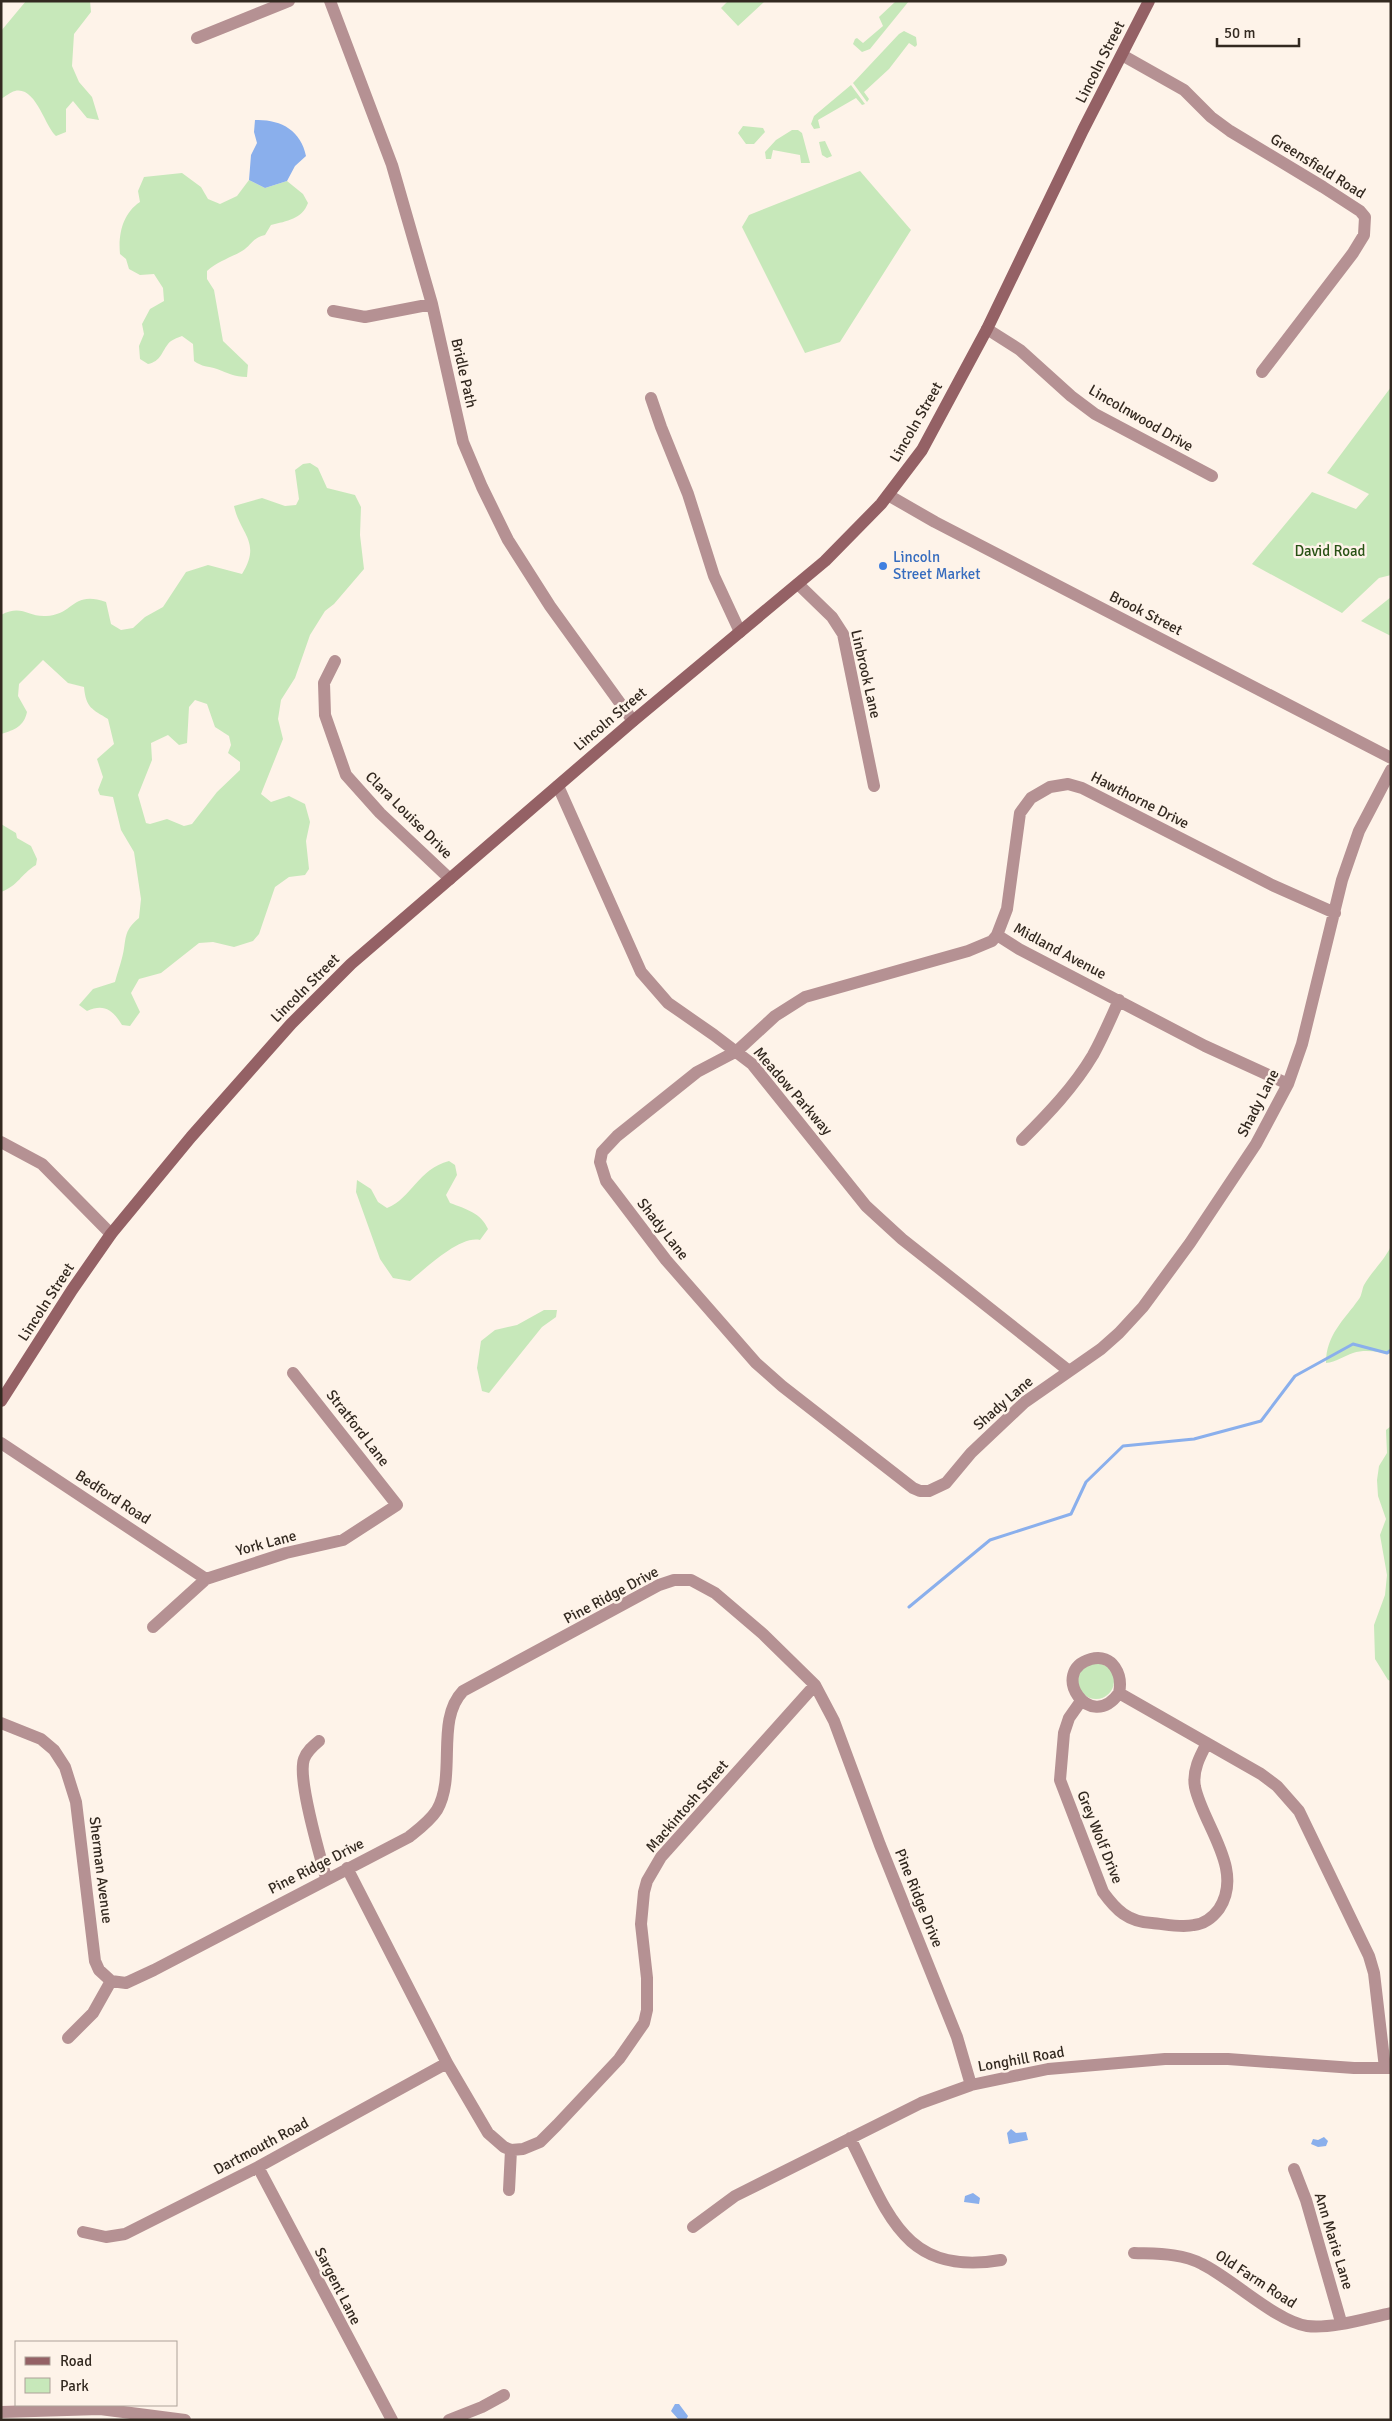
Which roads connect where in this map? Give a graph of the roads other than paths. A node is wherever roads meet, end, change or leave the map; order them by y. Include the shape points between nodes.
1 (289, 1) edge
2 (330, 1) edge
3 (1149, 1) edge
4 (197, 38) dead end
5 (1122, 55) junction
6 (432, 304) junction
7 (333, 311) dead end
8 (987, 328) junction
9 (1262, 372) dead end
10 (652, 398) dead end
11 (1212, 476) dead end
12 (888, 495) junction
13 (798, 584) junction
14 (740, 632) junction
15 (335, 661) dead end
16 (633, 721) junction
17 (1391, 758) edge
18 (1391, 770) edge
19 (558, 786) junction
20 (874, 786) dead end
21 (450, 879) junction
22 (1335, 913) junction
23 (996, 935) junction
24 (1119, 1000) junction
25 (738, 1052) junction
26 (1288, 1084) junction
27 (1022, 1140) dead end
28 (1, 1142) edge
29 (111, 1234) junction
30 (1069, 1372) junction
31 (292, 1373) dead end
32 (1, 1401) edge
33 (1, 1443) edge
34 (397, 1505) joint
35 (206, 1579) junction
36 (153, 1627) dead end
37 (815, 1685) junction
38 (1119, 1693) junction
39 (1081, 1701) junction
40 (1, 1723) edge
41 (319, 1741) dead end
42 (1207, 1743) junction
43 (347, 1868) junction
44 (326, 1878) junction
45 (111, 1981) junction
46 (68, 2038) dead end
47 (448, 2063) junction
48 (1388, 2068) edge
49 (971, 2085) junction
50 (850, 2138) junction
51 (511, 2150) junction
52 (258, 2167) junction
53 (1294, 2169) dead end
54 (509, 2190) dead end
55 (693, 2227) dead end
56 (83, 2232) dead end
57 (1134, 2253) dead end
58 (1001, 2260) dead end
59 (1391, 2312) edge
60 (1342, 2322) junction
61 (504, 2395) dead end
62 (1, 2412) edge
63 (76, 2414) edge
64 (185, 2420) edge
65 (392, 2420) edge
66 (449, 2420) edge

1 - 4 street
2 - 6 street, Bridle Path via 392,165
3 - 5 main road, Lincoln Street
5 - 8 main road, Lincoln Street
5 - 9 street, Greensfield Road via 1184,90 1230,131 1323,187 1360,211 1365,218 1364,235 1352,253
6 - 7 street via 365,317
6 - 16 street, Bridle Path via 463,442 482,487 508,540 545,598
8 - 11 street, Lincolnwood Drive via 1020,350 1095,414
8 - 12 main road, Lincoln Street via 922,450
10 - 14 street via 714,576
12 - 13 main road, Lincoln Street via 853,534
12 - 17 street, Brook Street
13 - 14 main road, Lincoln Street
13 - 20 street, Linbrook Lane via 832,617 843,634
14 - 16 main road, Lincoln Street
15 - 21 street, Clara Louise Drive via 324,683 325,716 346,775 380,813
16 - 19 main road, Lincoln Street
18 - 22 street, Shady Lane via 1359,831 1342,880
19 - 21 main road, Lincoln Street
19 - 25 street, Meadow Parkway via 641,972 668,1003
21 - 29 main road, Lincoln Street via 351,964 291,1024
22 - 23 street, Hawthorne Drive via 1068,784 1050,787 1031,798 1020,812 1007,909
22 - 26 street, Shady Lane via 1302,1044
23 - 24 street, Midland Avenue
23 - 25 street, Midland Avenue via 992,941 968,951 806,997 775,1016
24 - 26 street, Midland Avenue via 1205,1046
24 - 27 street via 1080,1075
25 - 30 street, Meadow Parkway via 752,1064 866,1206 902,1239
25 - 30 street, Shady Lane via 697,1072 618,1136 602,1152 600,1162 606,1182 660,1252 756,1363 890,1471 920,1491 929,1491 946,1483 1025,1402
26 - 30 street, Shady Lane via 1256,1144 1143,1308 1113,1338
28 - 29 street via 42,1164
29 - 32 main road, Lincoln Street
31 - 34 street, Stratford Lane
33 - 35 street, Bedford Road
34 - 35 street, York Lane via 343,1540 286,1553
35 - 36 street, York Lane
37 - 43 street, Pine Ridge Drive via 716,1592 691,1580 674,1580 659,1585 463,1691 455,1699 450,1718 446,1771 437,1810 409,1837
37 - 49 street, Pine Ridge Drive via 834,1721 957,2037
37 - 51 street, Mackintosh Street via 661,1857 647,1881 641,1924 647,2010 639,2033 540,2142
38 - 39 street via 1105,1705 1094,1707
38 - 39 street via 1118,1669 1109,1661 1096,1658 1085,1661 1076,1669 1072,1679
38 - 42 street
39 - 42 street, Grey Wolf Drive via 1069,1718 1064,1733 1060,1780 1103,1892 1125,1917 1140,1922 1193,1926 1205,1922 1226,1898 1228,1882 1224,1861 1196,1787 1195,1771
40 - 45 street, Sherman Avenue via 42,1739 65,1767 76,1802 95,1961
41 - 44 street via 303,1760
42 - 48 street via 1261,1774 1277,1786 1299,1811 1369,1956
43 - 44 street, Pine Ridge Drive
43 - 47 street
44 - 45 street, Pine Ridge Drive via 154,1970 126,1983
45 - 46 street via 93,2013
47 - 51 street via 488,2133
47 - 52 street, Dartmouth Road
48 - 49 street, Longhill Road via 1164,2059 1048,2069
49 - 50 street, Longhill Road via 921,2103
50 - 55 street, Longhill Road via 735,2196
50 - 58 street via 888,2212 914,2246 946,2259
51 - 54 street
52 - 56 street, Dartmouth Road via 125,2234 106,2237
52 - 65 street, Sargent Lane
53 - 60 street, Ann Marie Lane
57 - 60 street, Old Farm Road via 1174,2255 1194,2260 1298,2324
59 - 60 street, Old Farm Road
61 - 66 street
62 - 63 street
63 - 64 street via 100,2408

